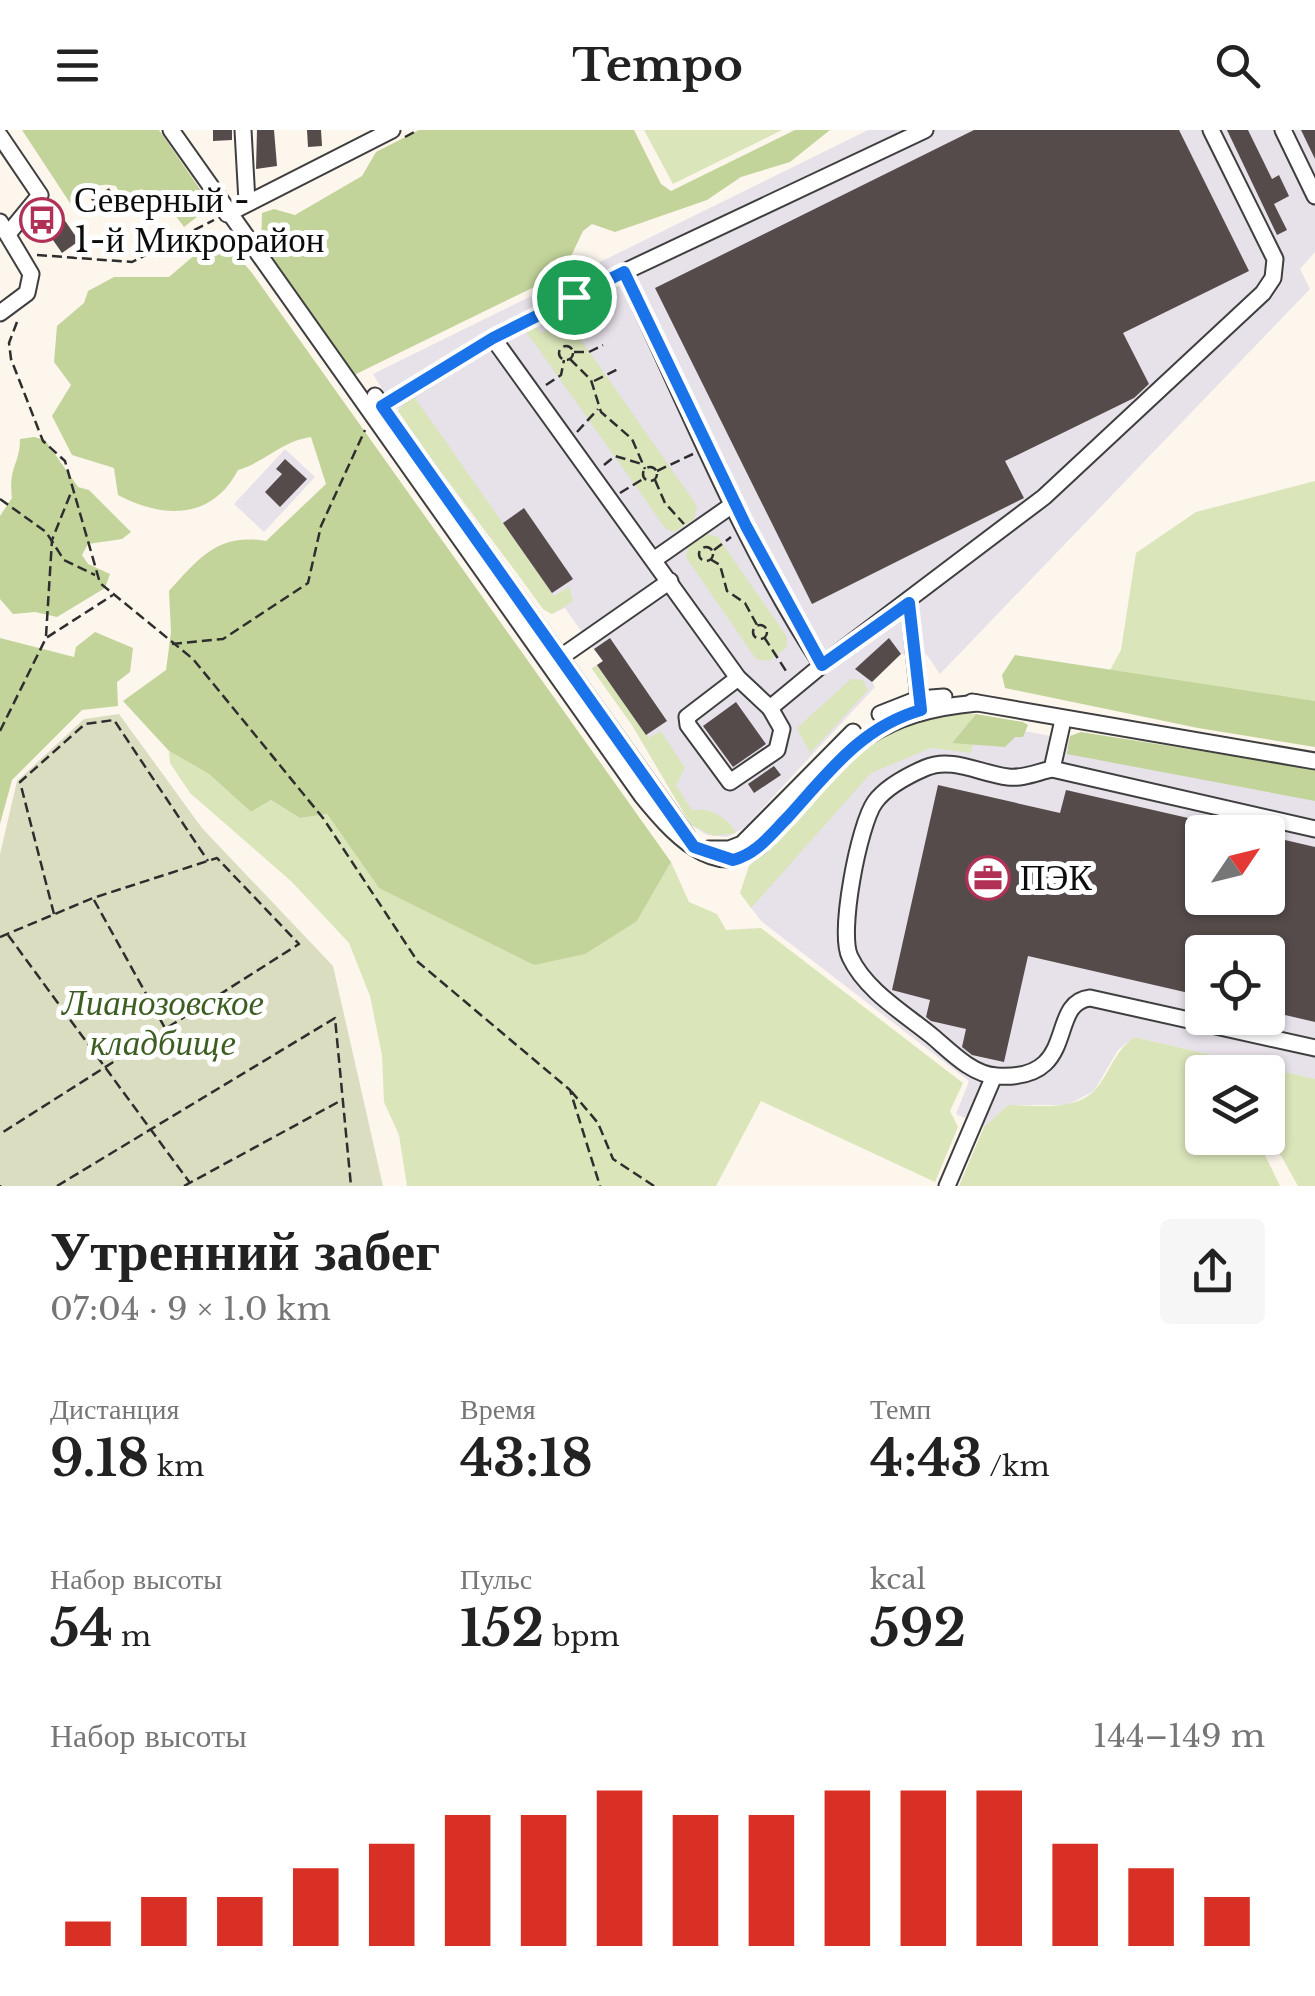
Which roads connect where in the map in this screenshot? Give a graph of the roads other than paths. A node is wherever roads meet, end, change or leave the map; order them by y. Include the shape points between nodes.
1 (172, 130) edge
2 (243, 130) edge
3 (925, 130) edge
4 (1210, 130) edge
5 (1283, 130) edge
6 (382, 132) edge
7 (0, 136) edge
8 (1315, 196) edge
9 (247, 202) junction
10 (224, 215) junction
11 (4, 228) edge
12 (624, 272) junction
13 (0, 313) edge
14 (493, 338) junction
15 (376, 406) junction
16 (735, 504) junction
17 (655, 559) junction
18 (670, 581) junction
19 (909, 603) junction
20 (561, 657) junction
21 (822, 665) junction
22 (738, 678) junction
23 (919, 704) junction
24 (770, 708) junction
25 (1063, 720) junction
26 (1315, 762) edge
27 (1052, 770) junction
28 (1315, 829) edge
29 (756, 831) junction
30 (694, 847) junction
31 (723, 859) junction
32 (1315, 1048) edge
33 (994, 1076) junction
34 (947, 1186) edge

1 - 10 street
2 - 9 street
3 - 12 street
4 - 19 street via 1275,259 1273,278 1173,381 1044,497
5 - 8 street
6 - 9 street
7 - 11 street via 40,195
9 - 10 street
10 - 15 street
11 - 13 street via 32,258 27,293
12 - 14 street
12 - 16 street
14 - 15 street
14 - 17 street
15 - 20 street
15 - 30 street via 398,455 642,796
16 - 17 street
16 - 21 street
17 - 18 street
18 - 20 street
18 - 22 street
19 - 21 street
19 - 23 street
20 - 30 street
21 - 24 street
22 - 24 street
22 - 24 street via 687,716 730,782 777,750 782,730
23 - 25 street via 977,703
23 - 29 street via 854,732
23 - 31 street via 860,740 760,846 744,858
25 - 26 street
25 - 27 street
27 - 28 street
27 - 33 street via 1010,778 938,764 882,794 869,812 844,927 849,956 867,982 965,1064
29 - 30 street via 729,849
29 - 31 street
30 - 31 street
32 - 33 street via 1090,998 1070,1010 1055,1055 1044,1066
33 - 34 street

